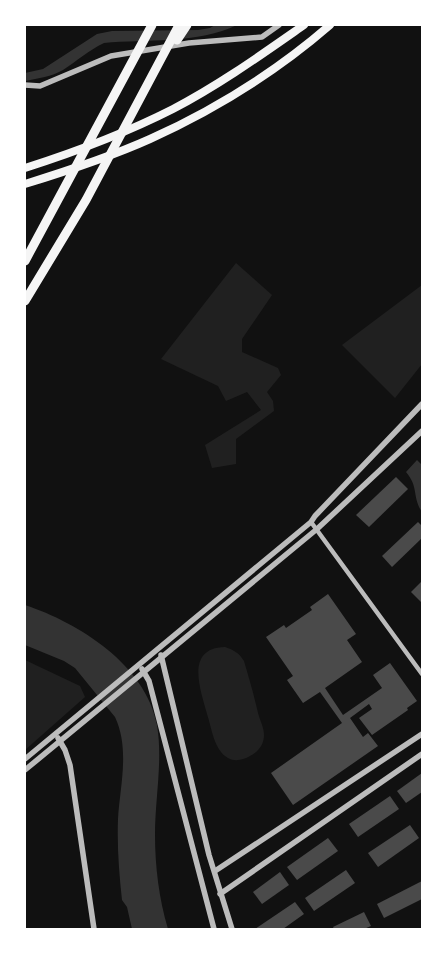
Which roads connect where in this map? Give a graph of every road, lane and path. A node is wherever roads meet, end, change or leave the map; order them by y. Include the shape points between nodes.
1 (280, 25) edge
2 (304, 25) edge
3 (330, 25) edge
4 (183, 26) edge
5 (151, 27) edge
6 (25, 86) edge
7 (25, 168) edge
8 (25, 184) edge
9 (25, 261) edge
10 (25, 300) edge
11 (422, 404) edge
12 (422, 431) edge
13 (311, 522) junction
14 (317, 529) junction
15 (158, 650) junction
16 (162, 657) junction
17 (140, 665) junction
18 (144, 672) junction
19 (422, 674) edge
20 (55, 734) junction
21 (422, 734) edge
22 (60, 740) junction
23 (422, 754) edge
24 (25, 759) edge
25 (25, 770) edge
26 (214, 871) junction
27 (220, 894) junction
28 (94, 929) edge
29 (214, 929) edge
30 (232, 929) edge

1 - 6 street via 262,37 189,43 111,56 40,86
2 - 7 highway via 242,68 173,109 106,140
3 - 8 highway via 266,74 198,115 91,163
4 - 10 highway via 156,68 86,200
5 - 9 highway
11 - 13 street
12 - 14 street
13 - 14 street
13 - 15 street
14 - 16 street
14 - 19 street
15 - 16 street
15 - 17 street
16 - 18 street
16 - 26 street
17 - 18 street
17 - 20 street
18 - 22 street
18 - 29 street
20 - 22 street
20 - 24 street
21 - 26 street
22 - 25 street
22 - 28 street via 70,765
23 - 27 street
26 - 27 street
27 - 30 street

